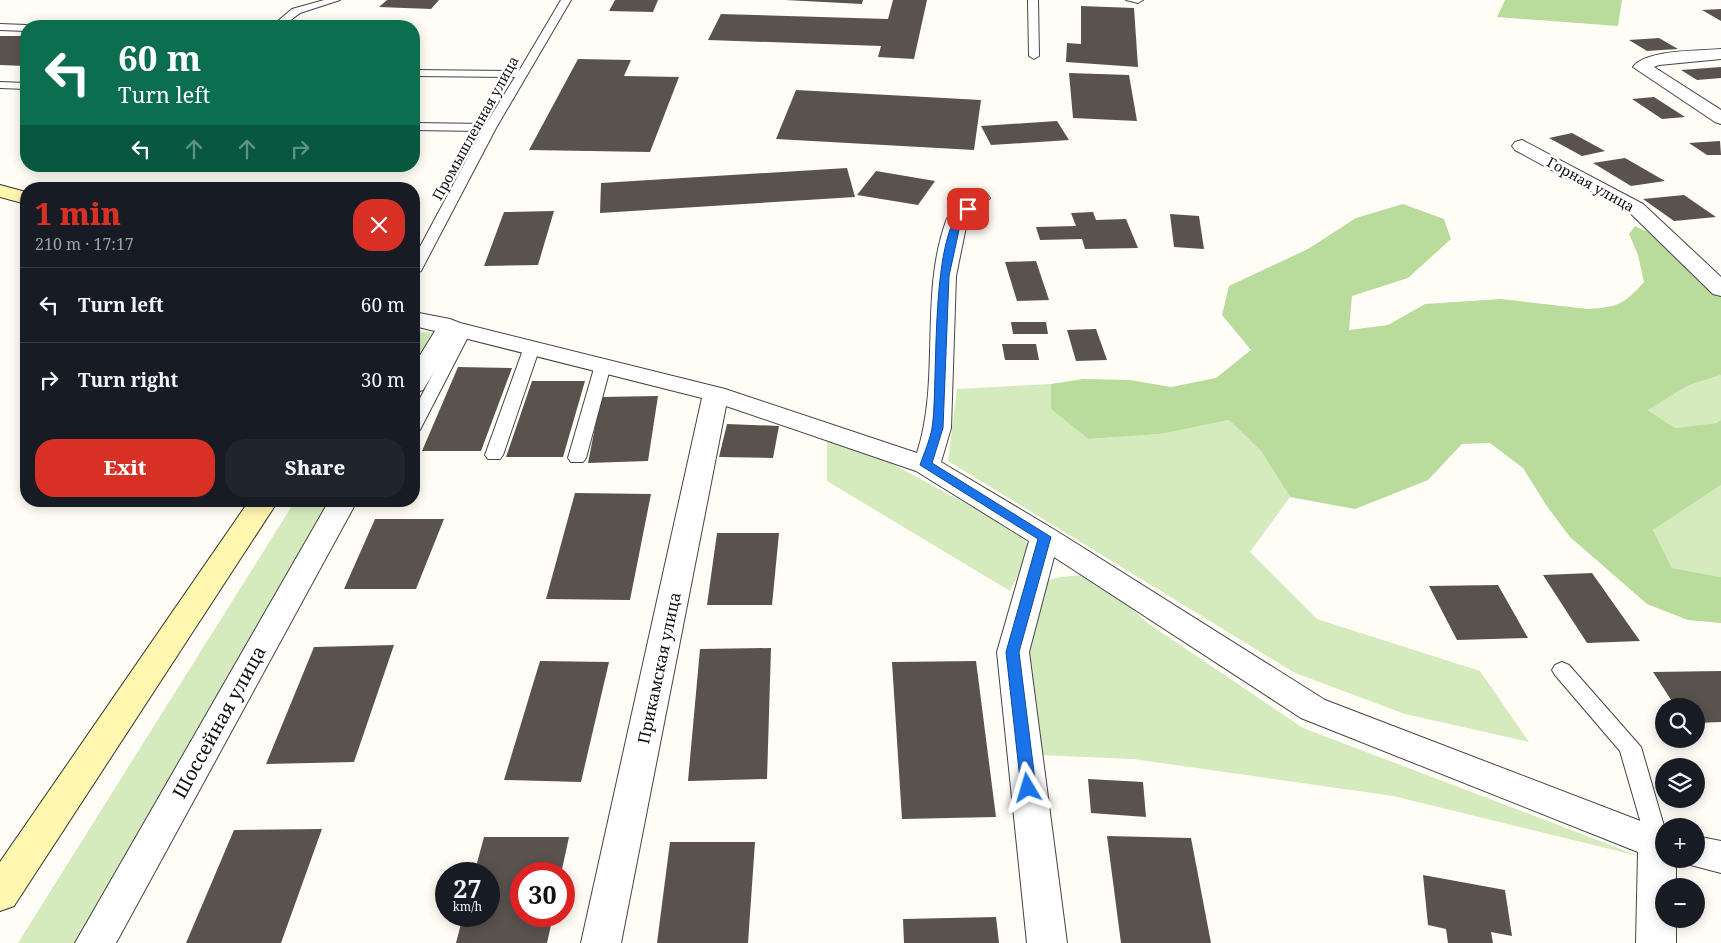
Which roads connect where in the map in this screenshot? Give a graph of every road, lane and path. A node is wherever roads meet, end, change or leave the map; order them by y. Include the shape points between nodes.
1 (336, 0) edge
2 (566, 0) edge
3 (1033, 0) edge
4 (1131, 0) edge
5 (1138, 0) edge
6 (285, 20) edge
7 (0, 28) edge
8 (20, 28) edge
9 (1721, 54) edge
10 (1034, 56) dead end
11 (420, 73) edge
12 (522, 74) junction
13 (0, 85) edge
14 (20, 86) edge
15 (1721, 118) edge
16 (420, 126) edge
17 (490, 128) junction
18 (1522, 146) dead end
19 (0, 192) edge
20 (20, 197) edge
21 (980, 198) dead end
22 (420, 260) edge
23 (1721, 288) edge
24 (420, 320) edge
25 (457, 328) junction
26 (532, 347) junction
27 (603, 365) junction
28 (420, 377) edge
29 (716, 394) junction
30 (420, 412) edge
31 (494, 455) dead end
32 (576, 458) dead end
33 (926, 465) junction
34 (260, 507) edge
35 (340, 507) edge
36 (1045, 537) junction
37 (1562, 670) dead end
38 (1655, 826) edge
39 (1655, 843) edge
40 (1705, 854) edge
41 (1721, 857) edge
42 (1660, 868) edge
43 (0, 894) edge
44 (95, 943) edge
45 (601, 943) edge
46 (1047, 943) edge
47 (1656, 943) edge

1 - 6 lane via 296,11
2 - 12 lane, Промышленная улица
3 - 10 lane
4 - 5 lane
7 - 8 lane
9 - 15 street via 1655,60 1642,67
11 - 12 lane
12 - 17 lane, Промышленная улица
13 - 14 lane
16 - 17 lane
17 - 22 lane, Промышленная улица
18 - 23 street, Горная улица via 1636,208
19 - 20 street
21 - 33 street via 957,220 945,276 938,428
24 - 25 street
25 - 26 street
25 - 28 street
25 - 30 lane
26 - 27 street
26 - 31 lane
27 - 29 street
27 - 32 lane
29 - 33 street
29 - 45 street, Прикамская улица
33 - 36 street
34 - 43 street
35 - 44 street, Шоссейная улица
36 - 39 street via 1313,709
36 - 46 street via 1012,652
37 - 38 lane via 1630,747
40 - 41 street
42 - 47 street

